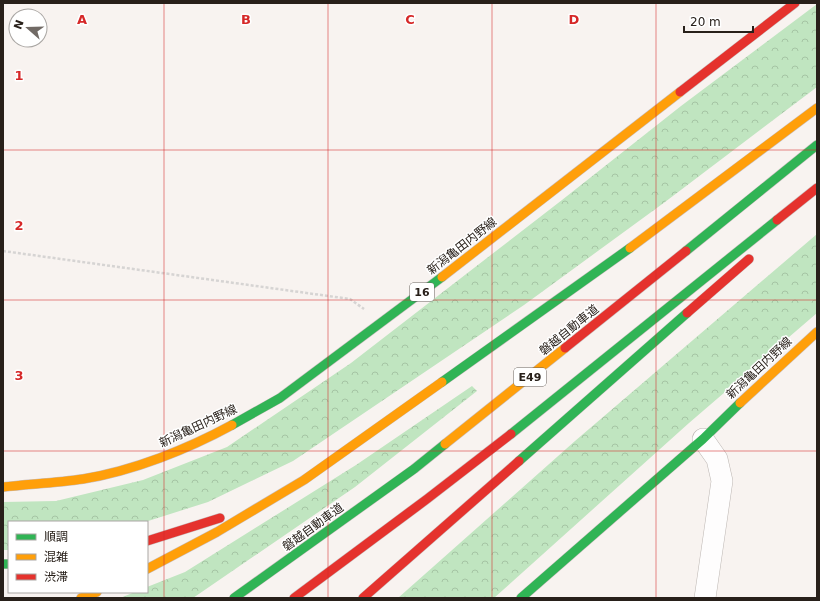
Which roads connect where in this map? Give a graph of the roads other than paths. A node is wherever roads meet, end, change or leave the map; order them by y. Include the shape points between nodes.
1 (796, 3) edge
2 (817, 108) edge
3 (817, 145) edge
4 (817, 188) edge
5 (817, 198) edge
6 (800, 214) dead end
7 (754, 255) dead end
8 (817, 332) edge
9 (702, 439) junction
10 (304, 480) junction
11 (3, 487) edge
12 (148, 541) edge
13 (148, 568) edge
14 (94, 593) edge
15 (80, 598) edge
16 (234, 598) edge
17 (294, 598) edge
18 (363, 598) edge
19 (521, 598) edge
20 (705, 598) edge

1 - 11 main road, 新潟亀田内野線 / 16 via 384,322 280,398 215,434 135,467 83,479
2 - 10 main road via 629,249
3 - 16 main road, 磐越自動車道 / E49 via 420,465
4 - 17 main road, E49 via 517,429
5 - 6 main road
7 - 18 main road
8 - 9 main road, 新潟亀田内野線
9 - 19 main road, 新潟亀田内野線
9 - 20 street via 717,459 722,480
10 - 12 main road via 207,523
10 - 13 main road via 217,532
14 - 15 main road

